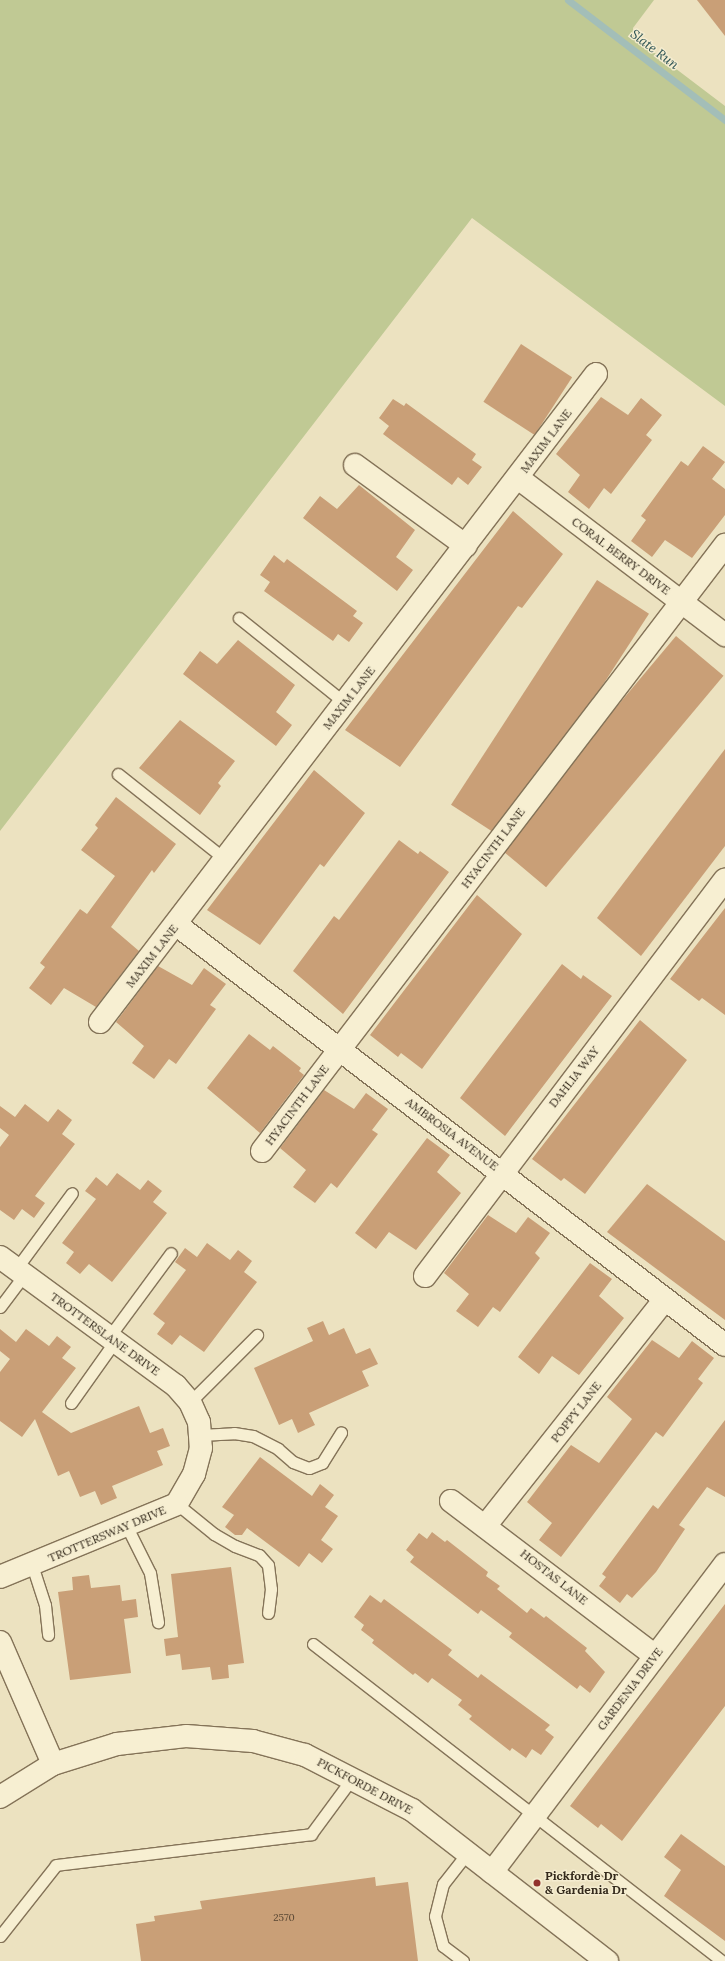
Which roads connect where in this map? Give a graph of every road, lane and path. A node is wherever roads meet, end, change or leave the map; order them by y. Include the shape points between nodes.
1 (596, 374) dead end
2 (355, 465) dead end
3 (518, 478) junction
4 (725, 545) edge
5 (466, 546) junction
6 (682, 602) junction
7 (239, 618) dead end
8 (725, 635) edge
9 (345, 703) junction
10 (118, 774) dead end
11 (225, 859) junction
12 (725, 880) edge
13 (177, 926) junction
14 (100, 1022) dead end
15 (339, 1049) junction
16 (262, 1151) dead end
17 (501, 1172) junction
18 (72, 1193) dead end
19 (171, 1253) dead end
20 (13, 1267) edge
21 (425, 1276) dead end
22 (666, 1299) junction
23 (0, 1307) edge
24 (257, 1334) dead end
25 (112, 1339) junction
26 (725, 1346) edge
27 (190, 1402) junction
28 (71, 1403) dead end
29 (199, 1428) junction
30 (342, 1433) dead end
31 (451, 1501) dead end
32 (177, 1504) junction
33 (486, 1525) junction
34 (127, 1527) junction
35 (725, 1564) edge
36 (32, 1565) junction
37 (0, 1577) edge
38 (268, 1613) dead end
39 (158, 1622) dead end
40 (48, 1635) dead end
41 (0, 1642) edge
42 (313, 1644) dead end
43 (655, 1656) junction
44 (53, 1764) junction
45 (353, 1777) junction
46 (0, 1797) edge
47 (536, 1816) junction
48 (467, 1853) junction
49 (492, 1872) junction
50 (0, 1936) edge
51 (463, 1961) edge
52 (607, 1961) edge
53 (722, 1961) edge

1 - 3 street, MAXIM LANE
2 - 5 street
3 - 5 street, MAXIM LANE
3 - 6 street, CORAL BERRY DRIVE
4 - 6 street, HYACINTH LANE
5 - 9 street, MAXIM LANE
6 - 8 street, CORAL BERRY DRIVE
6 - 15 street, HYACINTH LANE
7 - 9 lane
9 - 11 street, MAXIM LANE
10 - 11 lane
11 - 13 street, MAXIM LANE
12 - 17 street, DAHLIA WAY
13 - 14 street, MAXIM LANE
13 - 15 street, AMBROSIA AVENUE
15 - 16 street, HYACINTH LANE
15 - 17 street, AMBROSIA AVENUE
17 - 21 street, DAHLIA WAY
17 - 22 street, AMBROSIA AVENUE
18 - 20 lane
19 - 25 lane
20 - 23 lane
20 - 25 street, TROTTERSLANE DRIVE
22 - 26 street, AMBROSIA AVENUE
22 - 33 street, POPPY LANE
24 - 27 lane
25 - 27 street, TROTTERSLANE DRIVE via 176,1386
25 - 28 lane
27 - 29 street, TROTTERSLANE DRIVE
29 - 30 lane via 253,1436 278,1449 293,1462 310,1468 322,1463
29 - 32 street, TROTTERSWAY DRIVE via 201,1448 194,1474
31 - 33 street, HOSTAS LANE
32 - 34 street, TROTTERSWAY DRIVE
32 - 38 lane via 214,1534 259,1555 268,1565 271,1590
33 - 43 street, HOSTAS LANE
34 - 36 street, TROTTERSWAY DRIVE
34 - 39 lane via 150,1573
35 - 43 street, GARDENIA DRIVE
36 - 37 street, TROTTERSWAY DRIVE
36 - 40 lane via 45,1605
41 - 44 street
42 - 47 lane
43 - 47 street, GARDENIA DRIVE
44 - 45 street, PICKFORDE DRIVE via 117,1744 186,1736 252,1741 305,1755
44 - 46 street, PICKFORDE DRIVE
45 - 48 street, PICKFORDE DRIVE via 412,1810
45 - 50 lane via 311,1834 56,1865
47 - 49 street, GARDENIA DRIVE
47 - 53 lane
48 - 49 street, PICKFORDE DRIVE
48 - 51 lane via 443,1884 435,1916 443,1946
49 - 52 street, PICKFORDE DRIVE

